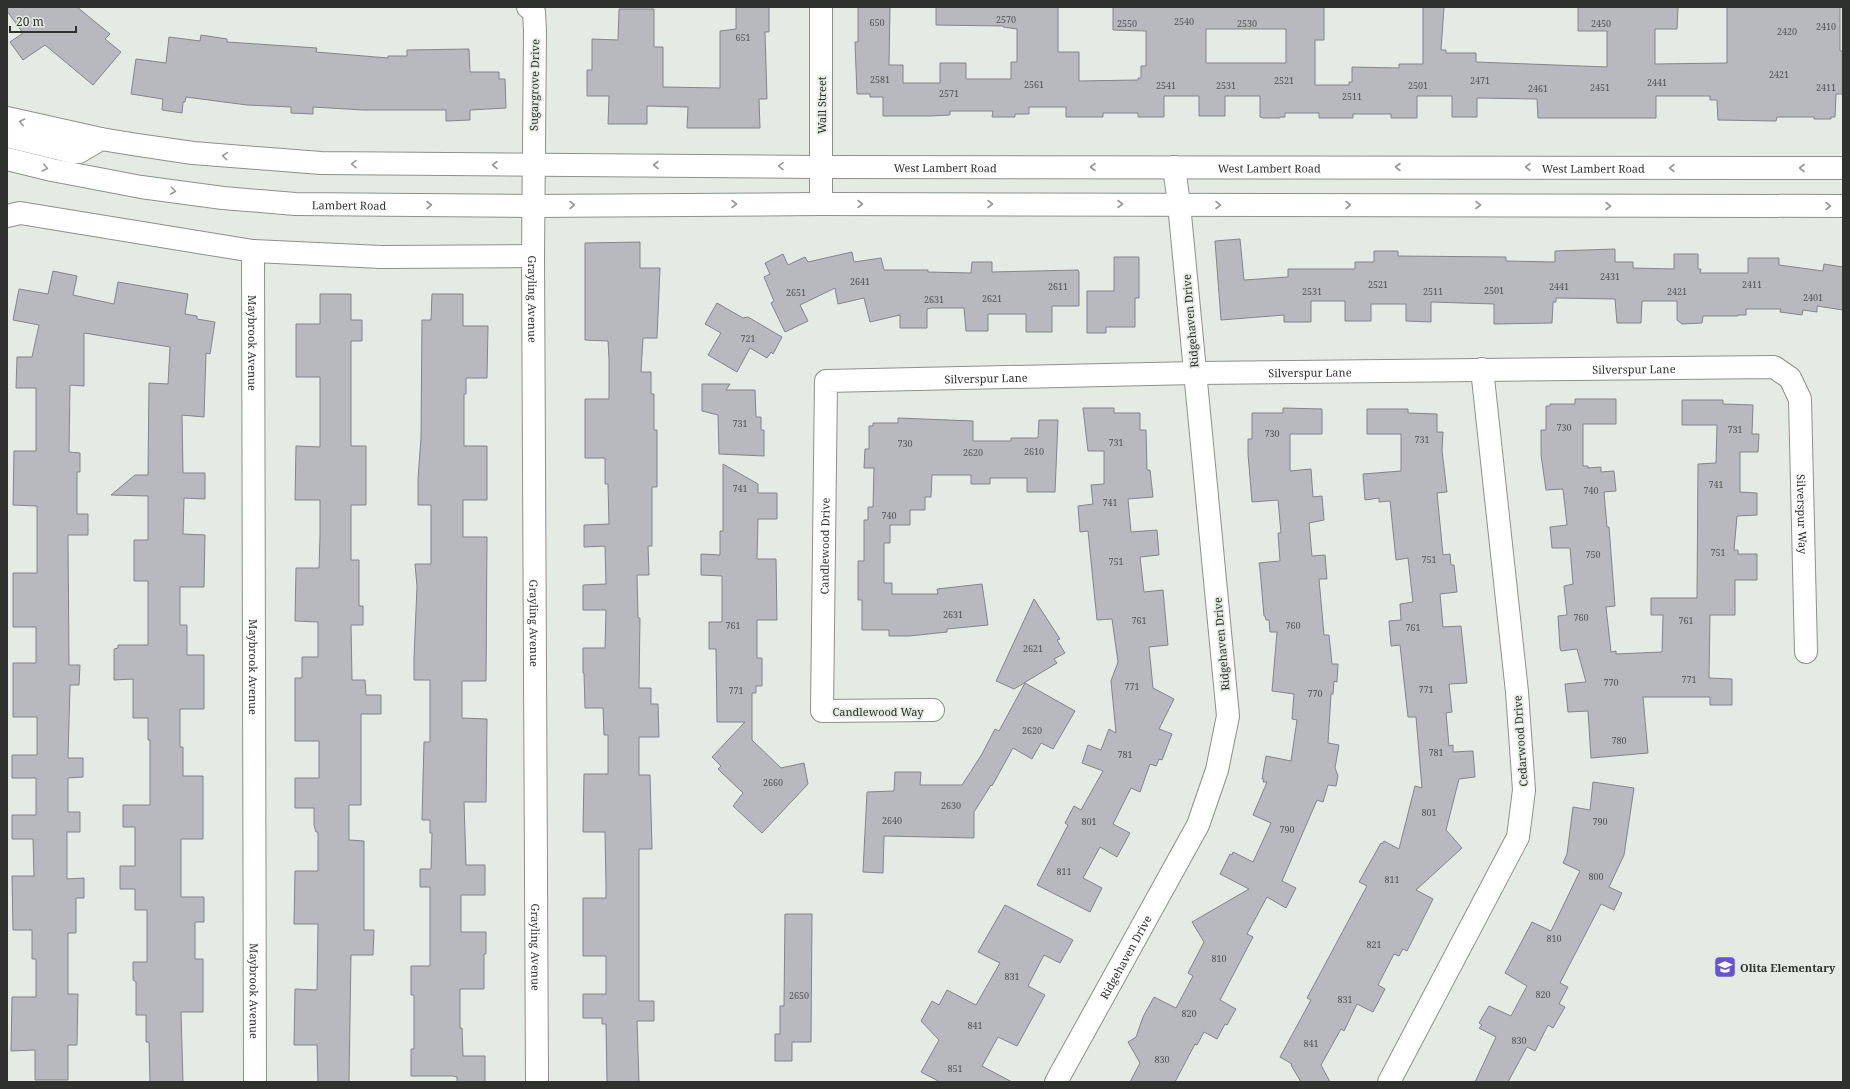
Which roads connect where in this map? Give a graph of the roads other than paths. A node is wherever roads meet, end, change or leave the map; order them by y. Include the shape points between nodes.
1 (528, 7) edge
2 (821, 7) edge
3 (7, 118) edge
4 (7, 136) edge
5 (101, 139) junction
6 (7, 159) edge
7 (534, 165) junction
8 (820, 167) junction
9 (1174, 167) junction
10 (1843, 168) edge
11 (821, 204) junction
12 (1179, 204) junction
13 (533, 206) junction
14 (1843, 206) edge
15 (7, 216) edge
16 (253, 251) junction
17 (533, 256) junction
18 (1482, 369) junction
19 (1195, 373) junction
20 (1790, 378) joint
21 (826, 381) joint
22 (1806, 652) dead end
23 (933, 710) dead end
24 (822, 711) joint
25 (255, 1082) edge
26 (538, 1082) edge
27 (1056, 1082) edge
28 (1389, 1082) edge

1 - 7 street, Sugargrove Drive via 534,12 535,32
2 - 8 street, Wall Street
5 -> 3 street
4 - 5 street via 73,152 79,152
7 -> 5 street via 321,163 193,153
6 -> 13 street, Lambert Road via 141,187 223,198 295,204
8 -> 7 street, West Lambert Road
7 - 13 street, Grayling Avenue
9 -> 8 street, West Lambert Road
8 - 11 street, Wall Street
10 -> 9 street, West Lambert Road
9 - 12 street, Ridgehaven Drive
11 -> 12 street
13 -> 11 street, Lambert Road
12 -> 14 street
12 - 19 street, Ridgehaven Drive
13 - 17 street, Grayling Avenue
15 - 16 street via 20,213
16 - 17 street via 381,257
16 - 25 street, Maybrook Avenue
17 - 26 street, Grayling Avenue
18 - 19 street, Silverspur Lane
18 - 20 street, Silverspur Lane via 1774,367
18 - 28 street, Cedarwood Drive via 1517,692 1524,790 1518,837
19 - 21 street, Silverspur Lane
19 - 27 street, Ridgehaven Drive via 1228,716 1217,770 1198,825
20 - 22 street, Silverspur Way via 1800,399
21 - 24 street, Candlewood Drive
23 - 24 street, Candlewood Way

